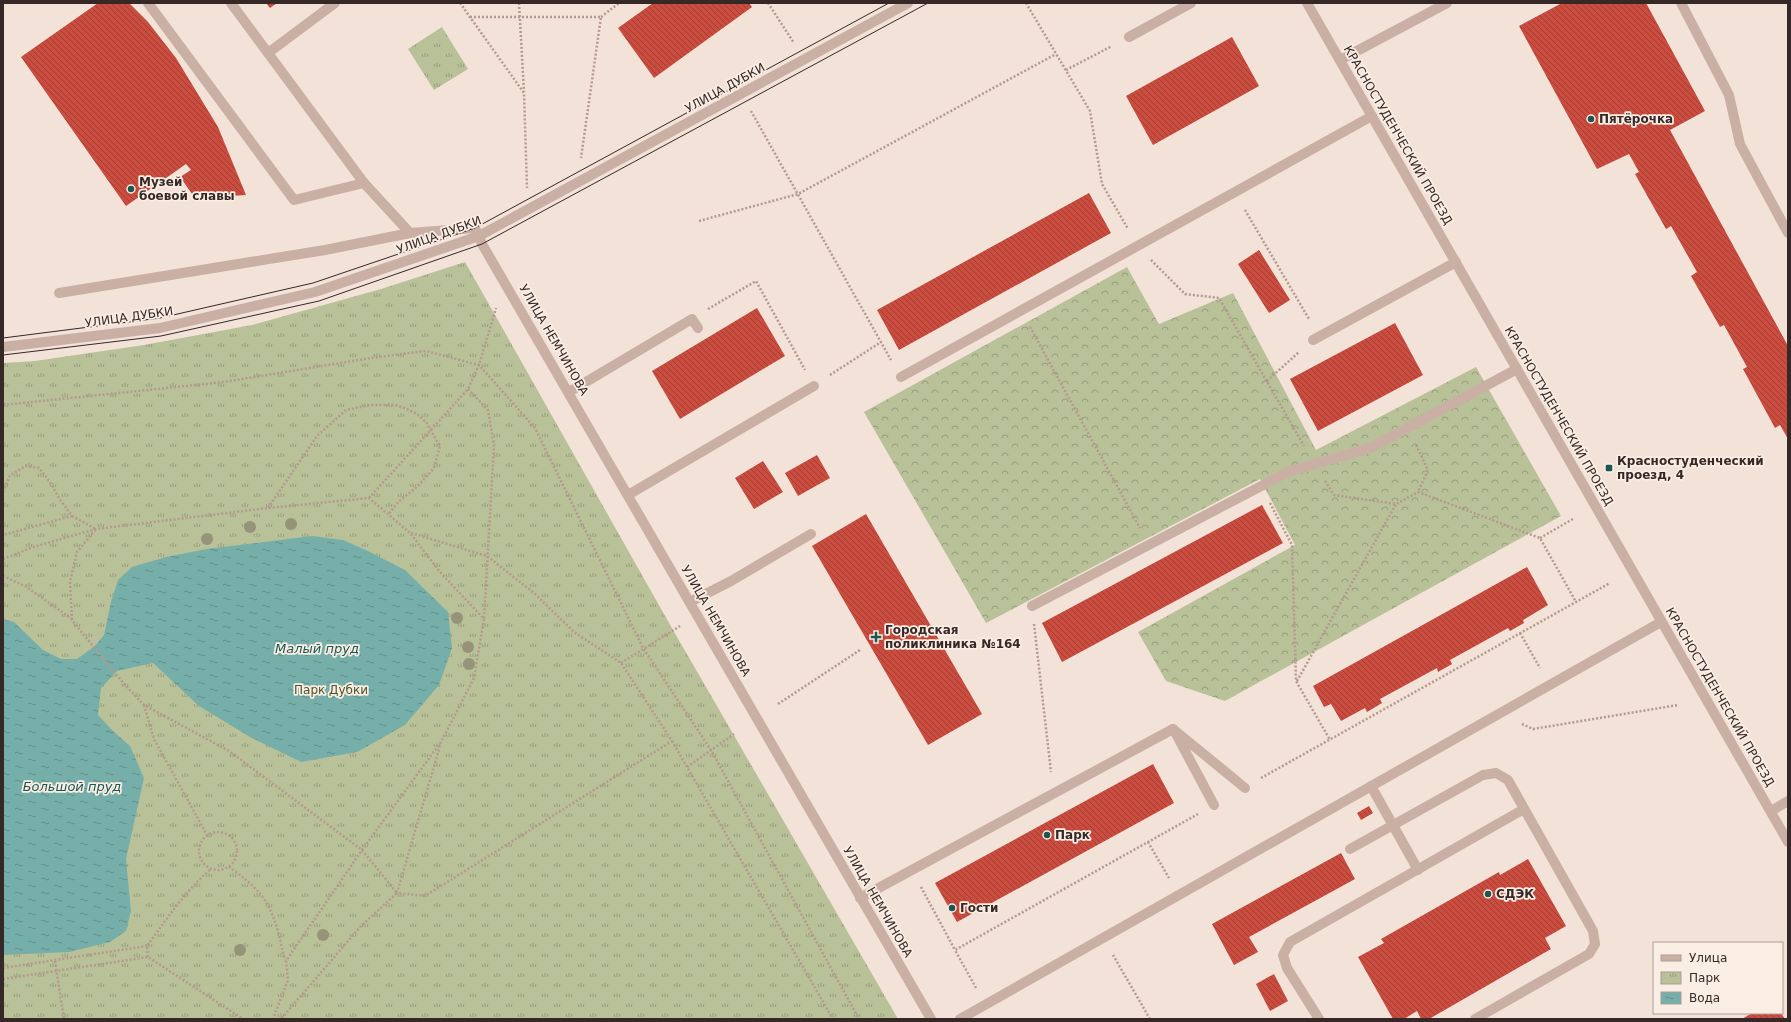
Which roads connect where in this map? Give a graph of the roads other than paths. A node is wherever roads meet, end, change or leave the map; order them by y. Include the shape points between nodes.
1 (148, 3) edge
2 (231, 3) edge
3 (335, 3) edge
4 (908, 3) edge
5 (1191, 3) edge
6 (1307, 3) edge
7 (1447, 3) edge
8 (1682, 3) edge
9 (1430, 7) edge
10 (1129, 37) road end
11 (268, 52) junction
12 (1340, 60) junction
13 (1372, 116) junction
14 (364, 183) junction
15 (410, 233) junction
16 (1788, 233) edge
17 (479, 236) junction
18 (1456, 262) junction
19 (59, 293) dead end
20 (698, 328) dead end
21 (1316, 338) road end
22 (3, 347) edge
23 (1517, 369) junction
24 (901, 377) road end
25 (814, 386) road end
26 (569, 392) junction
27 (628, 495) junction
28 (811, 534) dead end
29 (690, 602) junction
30 (1032, 606) road end
31 (1662, 622) junction
32 (1173, 729) junction
33 (1371, 786) junction
34 (1245, 788) dead end
35 (1788, 801) edge
36 (1214, 805) dead end
37 (1524, 809) junction
38 (1771, 811) junction
39 (1393, 825) junction
40 (1788, 842) edge
41 (1350, 849) dead end
42 (1418, 870) junction
43 (860, 898) junction
44 (931, 1019) edge
45 (960, 1019) edge
46 (1319, 1019) edge
47 (1475, 1019) edge

1 - 14 street via 294,200
2 - 11 street
3 - 11 street
4 - 17 street, УЛИЦА ДУБКИ
5 - 10 street
6 - 12 street, КРАСНОСТУДЕНЧЕСКИЙ ПРОЕЗД
7 - 9 street
8 - 16 street via 1730,95 1740,144
9 - 12 street
11 - 14 street
12 - 13 street, КРАСНОСТУДЕНЧЕСКИЙ ПРОЕЗД
13 - 18 street, КРАСНОСТУДЕНЧЕСКИЙ ПРОЕЗД
13 - 24 street
14 - 15 street
15 - 17 street via 475,228
15 - 19 street via 325,250
17 - 22 street, УЛИЦА ДУБКИ via 315,292 160,328
17 - 26 street, УЛИЦА НЕМЧИНОВА
18 - 21 street
18 - 23 street, КРАСНОСТУДЕНЧЕСКИЙ ПРОЕЗД
20 - 26 street via 692,319
23 - 30 street via 1370,448 1288,472
23 - 31 street, КРАСНОСТУДЕНЧЕСКИЙ ПРОЕЗД
25 - 27 street
26 - 27 street, УЛИЦА НЕМЧИНОВА
27 - 29 street, УЛИЦА НЕМЧИНОВА
28 - 29 street
29 - 43 street, УЛИЦА НЕМЧИНОВА
31 - 33 street
31 - 38 street, КРАСНОСТУДЕНЧЕСКИЙ ПРОЕЗД
32 - 34 street
32 - 36 street
32 - 43 street
33 - 39 street
33 - 45 street
35 - 38 street
37 - 39 street via 1508,780 1496,773 1483,775
37 - 42 street
37 - 47 street via 1593,931 1595,944 1589,954
38 - 40 street, КРАСНОСТУДЕНЧЕСКИЙ ПРОЕЗД
39 - 41 street
39 - 42 street
42 - 46 street via 1290,942 1284,954 1288,968
43 - 44 street, УЛИЦА НЕМЧИНОВА

